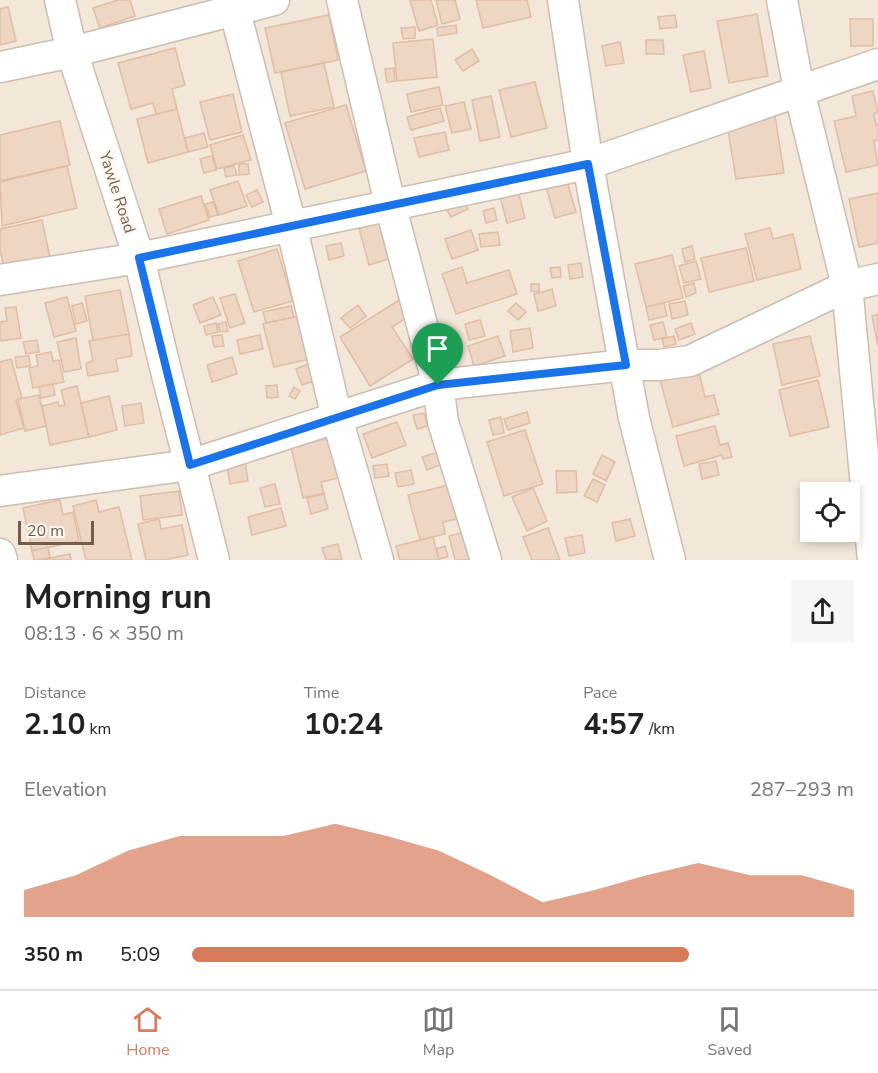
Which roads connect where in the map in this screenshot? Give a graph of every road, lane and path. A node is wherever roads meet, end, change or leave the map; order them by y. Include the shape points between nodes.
1 (60, 0) edge
2 (274, 0) edge
3 (342, 0) edge
4 (563, 0) edge
5 (782, 0) edge
6 (234, 5) edge
7 (72, 52) junction
8 (878, 64) edge
9 (0, 67) edge
10 (799, 90) junction
11 (588, 164) junction
12 (390, 204) junction
13 (291, 225) junction
14 (139, 258) junction
15 (878, 279) edge
16 (0, 280) edge
17 (847, 286) junction
18 (626, 365) junction
19 (438, 385) junction
20 (337, 418) junction
21 (190, 465) junction
22 (0, 491) edge
23 (0, 554) edge
24 (2, 560) edge
25 (214, 560) edge
26 (378, 560) edge
27 (486, 560) edge
28 (670, 560) edge
29 (873, 560) edge

1 - 7 street, Yawle Road
2 - 6 street
3 - 12 street
4 - 11 street
5 - 10 street
6 - 7 street
6 - 13 street
7 - 9 street
7 - 14 street, Yawle Road
8 - 10 street
10 - 11 street
10 - 17 street
11 - 12 street
11 - 18 street
12 - 13 street
12 - 19 street
13 - 14 street
13 - 20 street
14 - 16 street
14 - 21 street, Yawle Road
15 - 17 street
17 - 18 street via 690,361
17 - 29 street
18 - 19 street
18 - 28 street via 634,418
19 - 20 street
19 - 27 street via 443,422
20 - 21 street
20 - 26 street
21 - 22 street
21 - 25 street, Yawle Road
23 - 24 street

